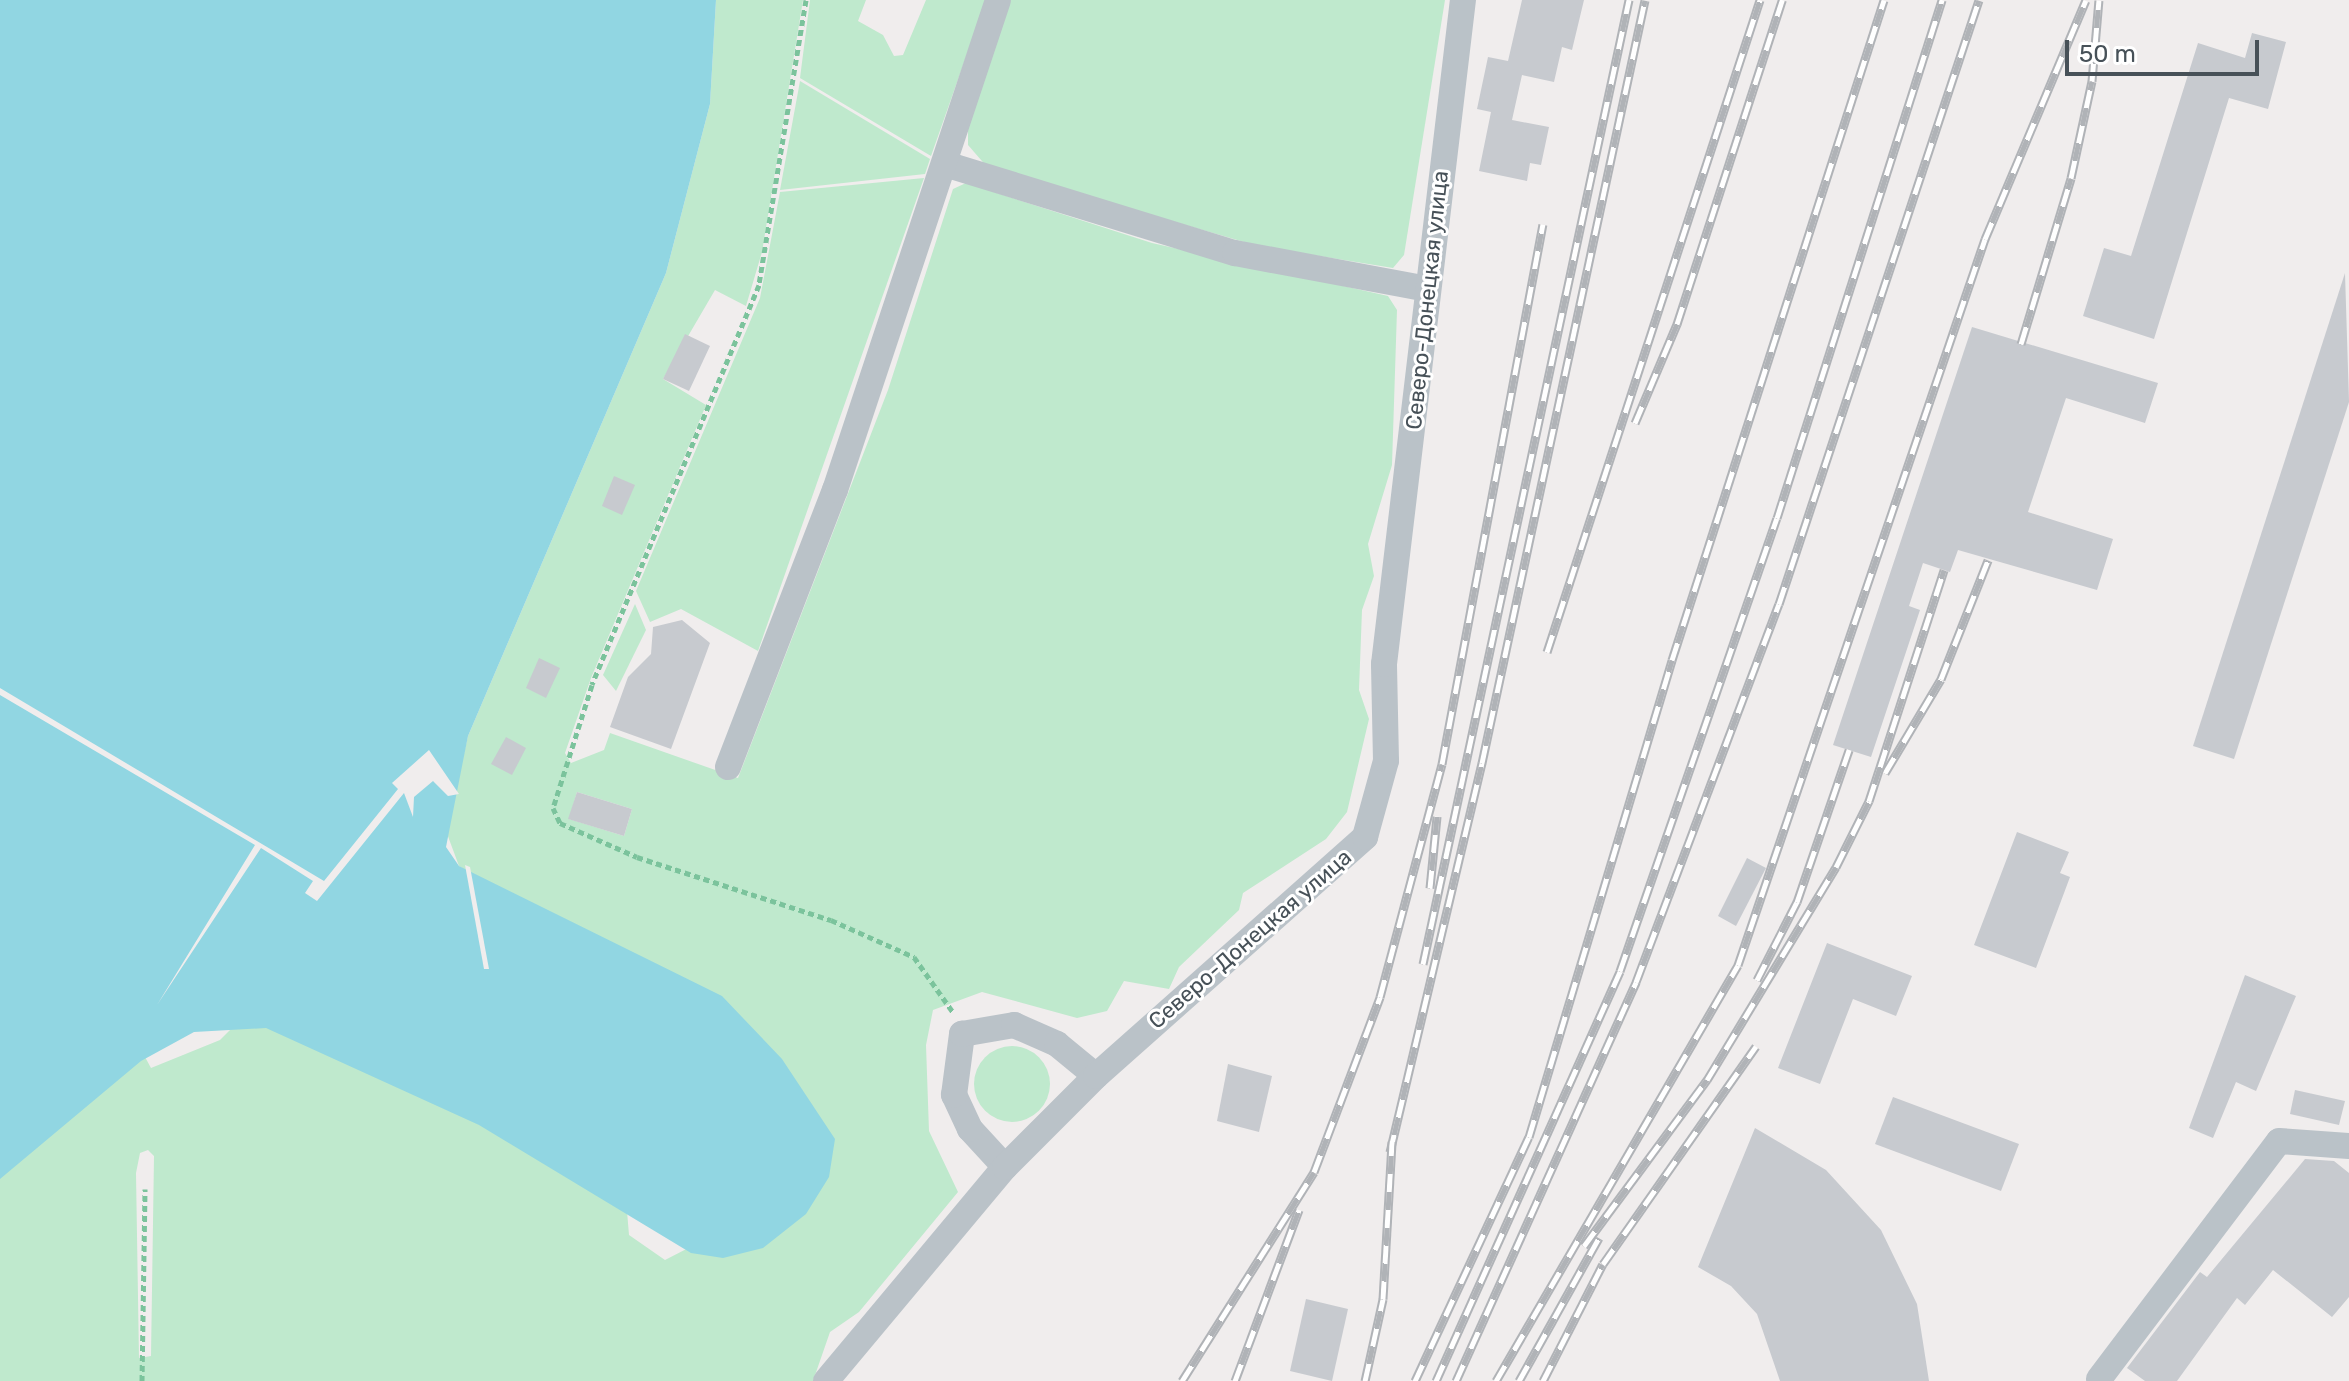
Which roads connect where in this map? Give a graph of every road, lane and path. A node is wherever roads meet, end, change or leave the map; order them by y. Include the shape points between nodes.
1 (806, 0) edge
2 (998, 0) edge
3 (1463, 0) edge
4 (945, 164) junction
5 (1428, 289) junction
6 (728, 767) dead end
7 (962, 1034) junction
8 (1096, 1076) junction
9 (2349, 1146) edge
10 (1005, 1167) junction
11 (145, 1189) dead end
12 (2099, 1379) edge
13 (142, 1381) edge
14 (826, 1381) edge

1 - 7 path via 759,285 592,685 553,808 560,823 637,857 831,920 914,957 947,996
2 - 4 street
3 - 5 street, Северо-Донецкая улица
4 - 5 street via 1235,253
4 - 6 street via 835,490
5 - 8 street, Северо-Донецкая улица via 1384,664 1386,761 1365,837
7 - 8 street via 1014,1025 1057,1044
7 - 10 street via 954,1095 970,1129
8 - 10 street, Северо-Донецкая улица
9 - 12 street via 2279,1141
10 - 14 street, Северо-Донецкая улица
11 - 13 path

